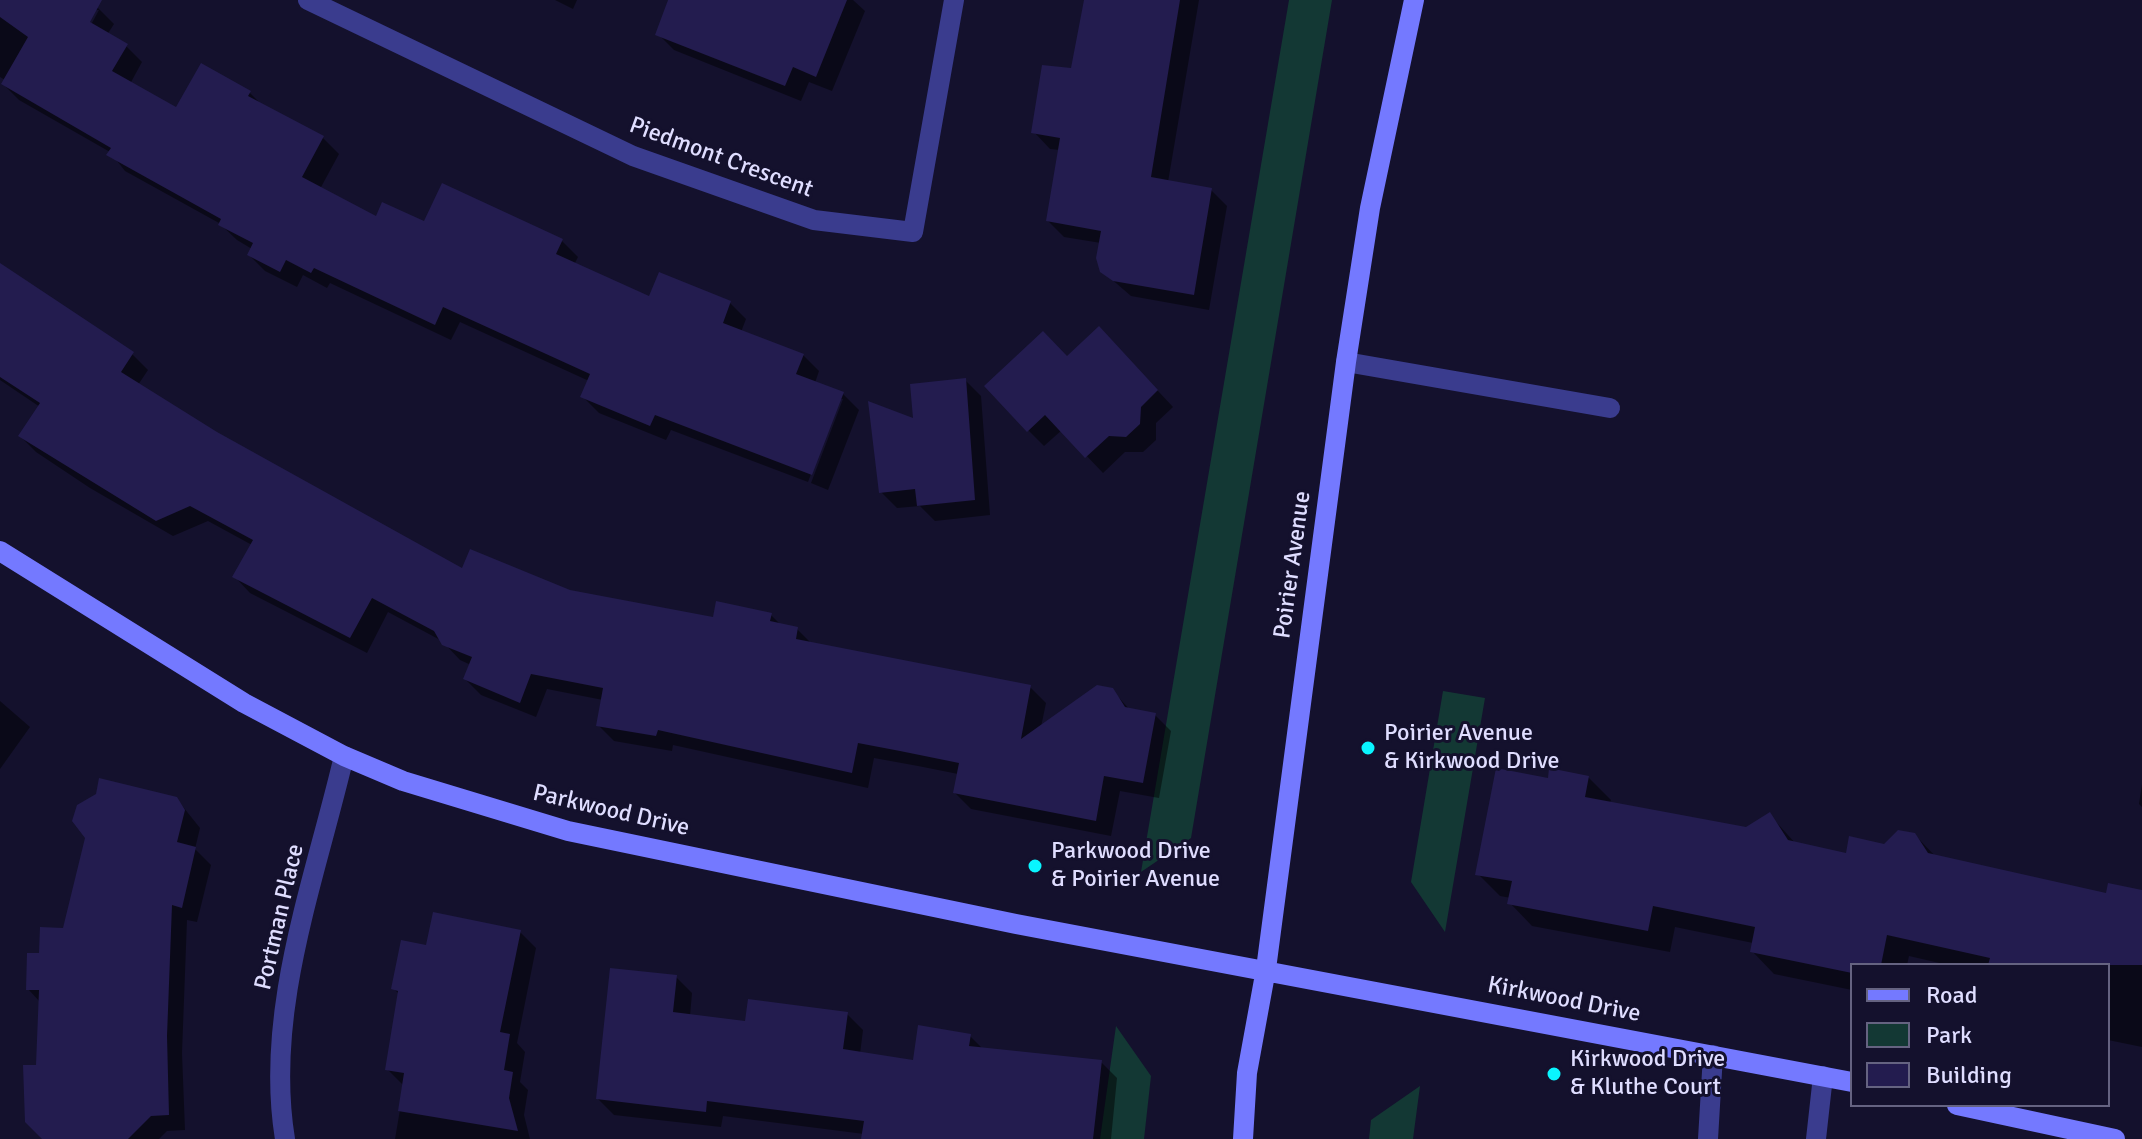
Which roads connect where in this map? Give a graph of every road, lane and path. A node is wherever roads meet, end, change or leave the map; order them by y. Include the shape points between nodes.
1 (308, 0) edge
2 (954, 0) edge
3 (1414, 0) edge
4 (1346, 362) junction
5 (1610, 408) dead end
6 (0, 551) edge
7 (344, 756) junction
8 (1266, 969) junction
9 (1713, 1055) junction
10 (1823, 1076) junction
11 (1850, 1082) edge
12 (1966, 1107) edge
13 (285, 1139) edge
14 (1243, 1139) edge
15 (1708, 1139) edge
16 (1816, 1139) edge
17 (2115, 1139) edge

1 - 2 street, Piedmont Crescent via 633,156 814,220 913,232
3 - 4 street, Poirier Avenue via 1370,208
4 - 5 street
4 - 8 street, Poirier Avenue
6 - 7 street, Parkwood Drive via 244,703
7 - 8 street, Parkwood Drive via 403,781 568,831 1016,924
7 - 13 street, Portman Place via 288,982 278,1097
8 - 9 street, Kirkwood Drive
8 - 14 street, Poirier Avenue via 1247,1073
9 - 10 street, Kirkwood Drive
9 - 15 street
10 - 11 street, Kirkwood Drive
10 - 16 street
12 - 17 street

